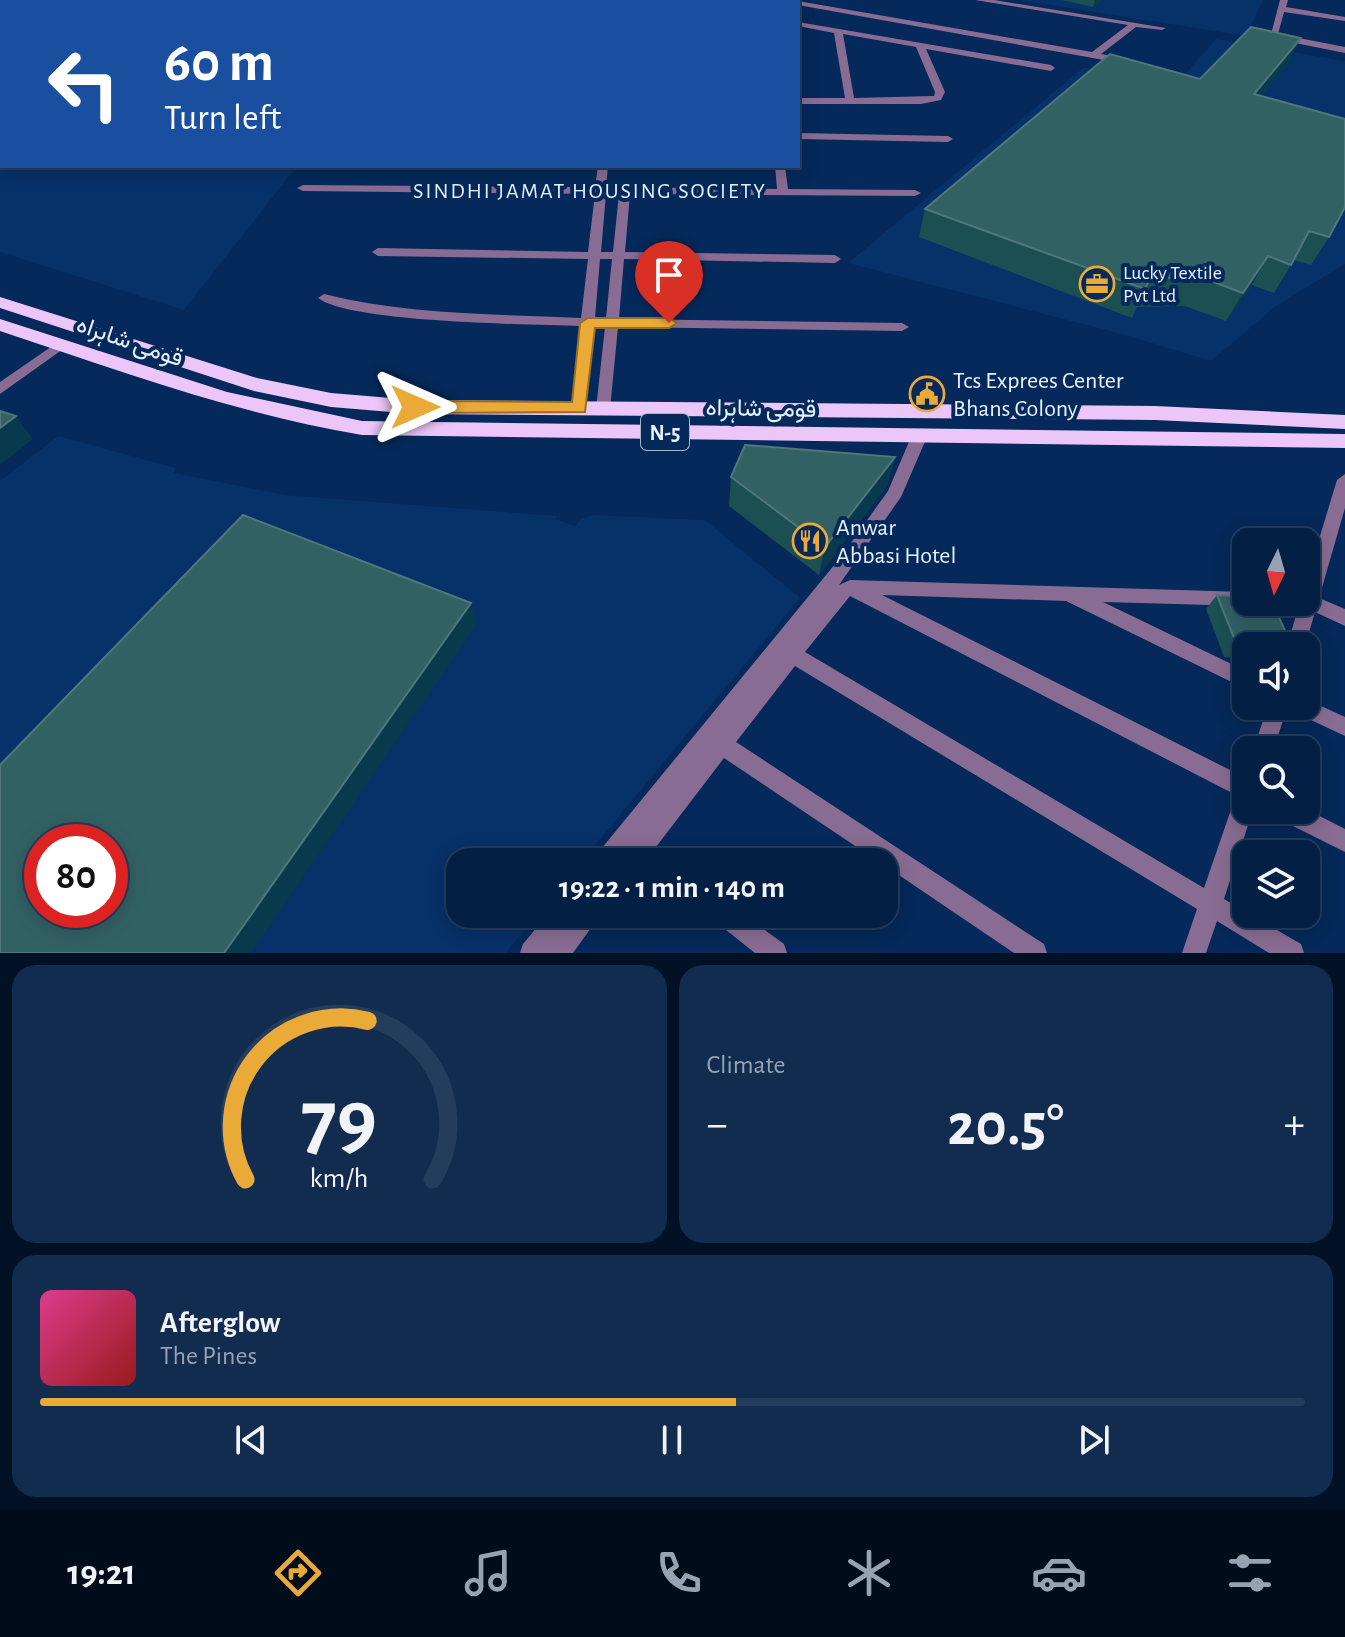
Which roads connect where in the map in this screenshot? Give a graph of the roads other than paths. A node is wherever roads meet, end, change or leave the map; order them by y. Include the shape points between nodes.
1 (979, 0) edge
2 (812, 2) edge
3 (1283, 4) edge
4 (1345, 19) edge
5 (800, 24) edge
6 (1133, 25) junction
7 (1162, 28) dead end
8 (838, 31) junction
9 (920, 46) junction
10 (1345, 50) edge
11 (1095, 54) junction
12 (1126, 61) edge
13 (1051, 68) dead end
14 (800, 101) edge
15 (850, 101) junction
16 (800, 136) edge
17 (948, 139) dead end
18 (603, 168) edge
19 (780, 168) edge
20 (303, 188) dead end
21 (601, 193) junction
22 (625, 193) junction
23 (783, 193) junction
24 (915, 193) dead end
25 (378, 252) dead end
26 (595, 255) junction
27 (619, 256) junction
28 (835, 259) dead end
29 (324, 298) dead end
30 (0, 302) edge
31 (611, 322) junction
32 (588, 323) junction
33 (0, 325) edge
34 (902, 327) dead end
35 (61, 344) junction
36 (0, 389) edge
37 (579, 408) junction
38 (603, 409) junction
39 (1345, 422) edge
40 (919, 437) junction
41 (1345, 441) edge
42 (1345, 480) edge
43 (1320, 560) edge
44 (850, 587) junction
45 (1064, 592) junction
46 (1232, 598) edge
47 (1320, 602) edge
48 (1345, 603) edge
49 (1320, 607) edge
50 (1345, 618) edge
51 (792, 654) junction
52 (1232, 673) edge
53 (1320, 715) edge
54 (1345, 727) edge
55 (723, 745) junction
56 (1232, 782) edge
57 (1237, 824) edge
58 (1312, 824) edge
59 (1345, 841) edge
60 (616, 848) edge
61 (649, 848) edge
62 (1208, 905) junction
63 (552, 928) edge
64 (578, 928) edge
65 (742, 928) edge
66 (532, 953) edge
67 (558, 953) edge
68 (775, 953) edge
69 (1035, 953) edge
70 (1194, 953) edge
71 (1292, 953) edge

1 - 6 street
2 - 11 street
3 - 4 street
3 - 10 street via 1273,36
5 - 8 street
6 - 7 street
6 - 11 street
8 - 9 street
8 - 15 street
9 - 13 street
9 - 15 street via 938,98
11 - 12 street
14 - 15 street
16 - 17 street
18 - 21 street
19 - 23 street
20 - 21 street
21 - 22 street
21 - 26 street
22 - 23 street
22 - 27 street
23 - 24 street
25 - 26 street
26 - 27 street
26 - 32 street
27 - 28 street
27 - 31 street
29 - 32 street via 407,314
30 - 37 highway, قومی شاہراہ / N-5 via 254,384 331,400 415,407
31 - 32 street
31 - 34 street
31 - 38 street
32 - 37 street
33 - 35 highway, قومی شاہراہ / N-5
35 - 36 street
35 - 40 highway, قومی شاہراہ / N-5 via 247,406 362,428
37 - 38 highway, قومی شاہراہ / N-5
38 - 39 highway, قومی شاہراہ / N-5 via 1155,413
40 - 41 highway, قومی شاہراہ / N-5
40 - 60 street via 895,493 846,563
42 - 43 street
44 - 45 street
44 - 51 street
44 - 56 street
45 - 46 street
45 - 52 street
47 - 48 street
49 - 50 street
51 - 55 street
51 - 62 street
53 - 54 street
55 - 61 street
55 - 69 street
57 - 62 street
58 - 59 street
62 - 70 street
62 - 71 street
63 - 66 street
64 - 67 street
65 - 68 street

